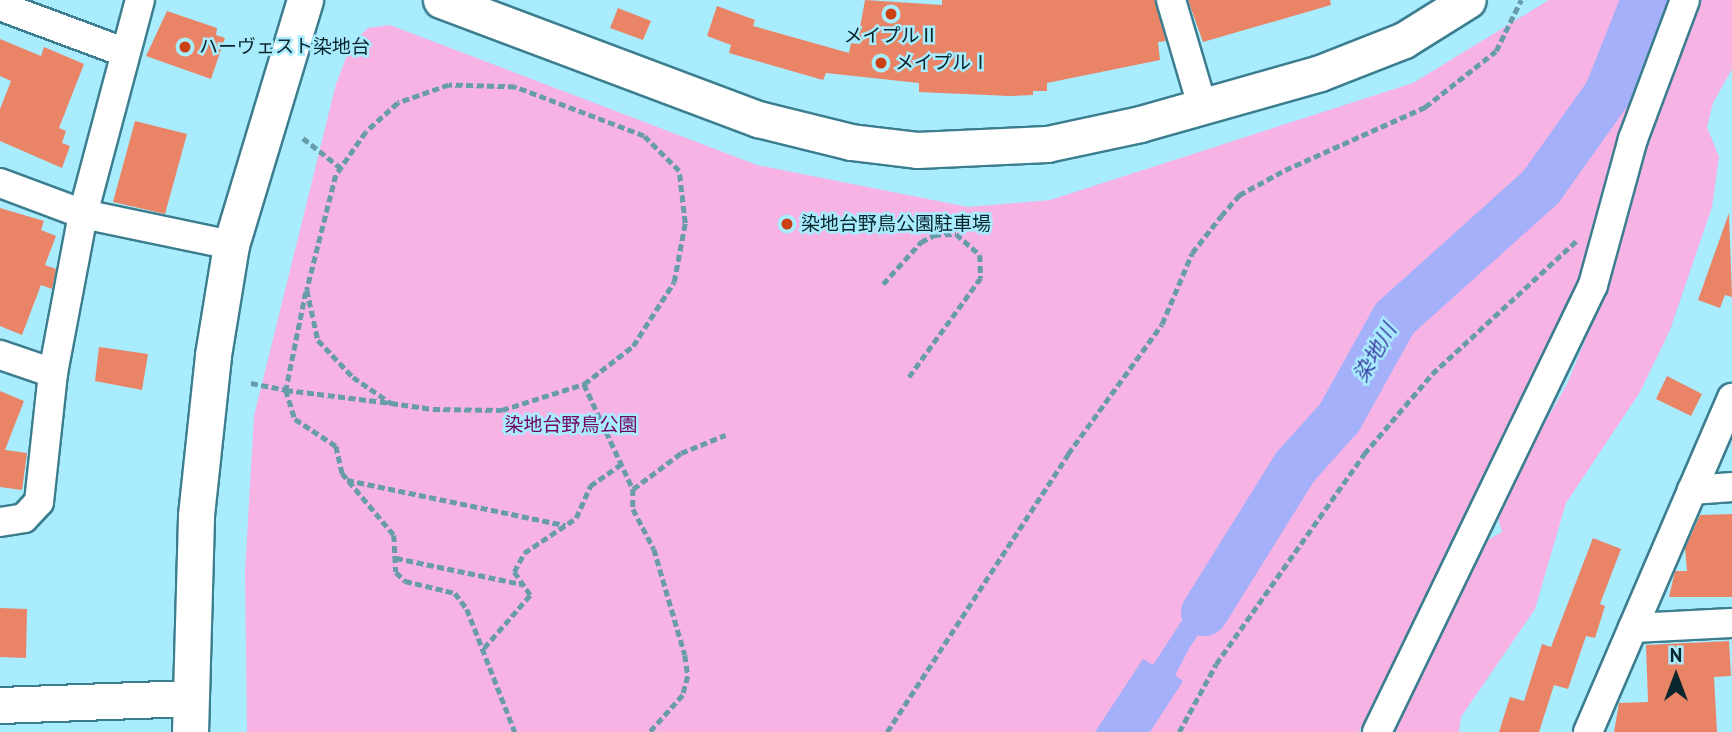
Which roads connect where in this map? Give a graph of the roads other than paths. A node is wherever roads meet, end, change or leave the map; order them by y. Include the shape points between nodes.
1 (140, 0) edge
2 (305, 0) edge
3 (441, 0) edge
4 (1171, 0) edge
5 (1468, 0) edge
6 (1685, 0) edge
7 (0, 6) edge
8 (124, 52) junction
9 (1202, 105) junction
10 (0, 183) edge
11 (83, 214) junction
12 (231, 245) junction
13 (0, 355) edge
14 (53, 373) junction
15 (1732, 398) edge
16 (1732, 487) edge
17 (1692, 490) junction
18 (0, 522) edge
19 (1732, 623) edge
20 (1633, 628) junction
21 (0, 705) edge
22 (189, 715) edge
23 (1377, 732) edge
24 (1588, 732) edge

1 - 8 street
2 - 12 street
3 - 9 street via 758,119 851,142 917,150 1000,149 1140,124
4 - 9 street
5 - 9 street via 1404,40 1320,73
6 - 23 street via 1633,139 1593,285
7 - 8 street
8 - 11 street
10 - 11 street
11 - 12 street
11 - 14 street
12 - 22 street via 196,515
13 - 14 street
14 - 18 street via 39,502 24,518
15 - 17 street
16 - 17 street
17 - 20 street
19 - 20 street
20 - 24 street
21 - 22 street

